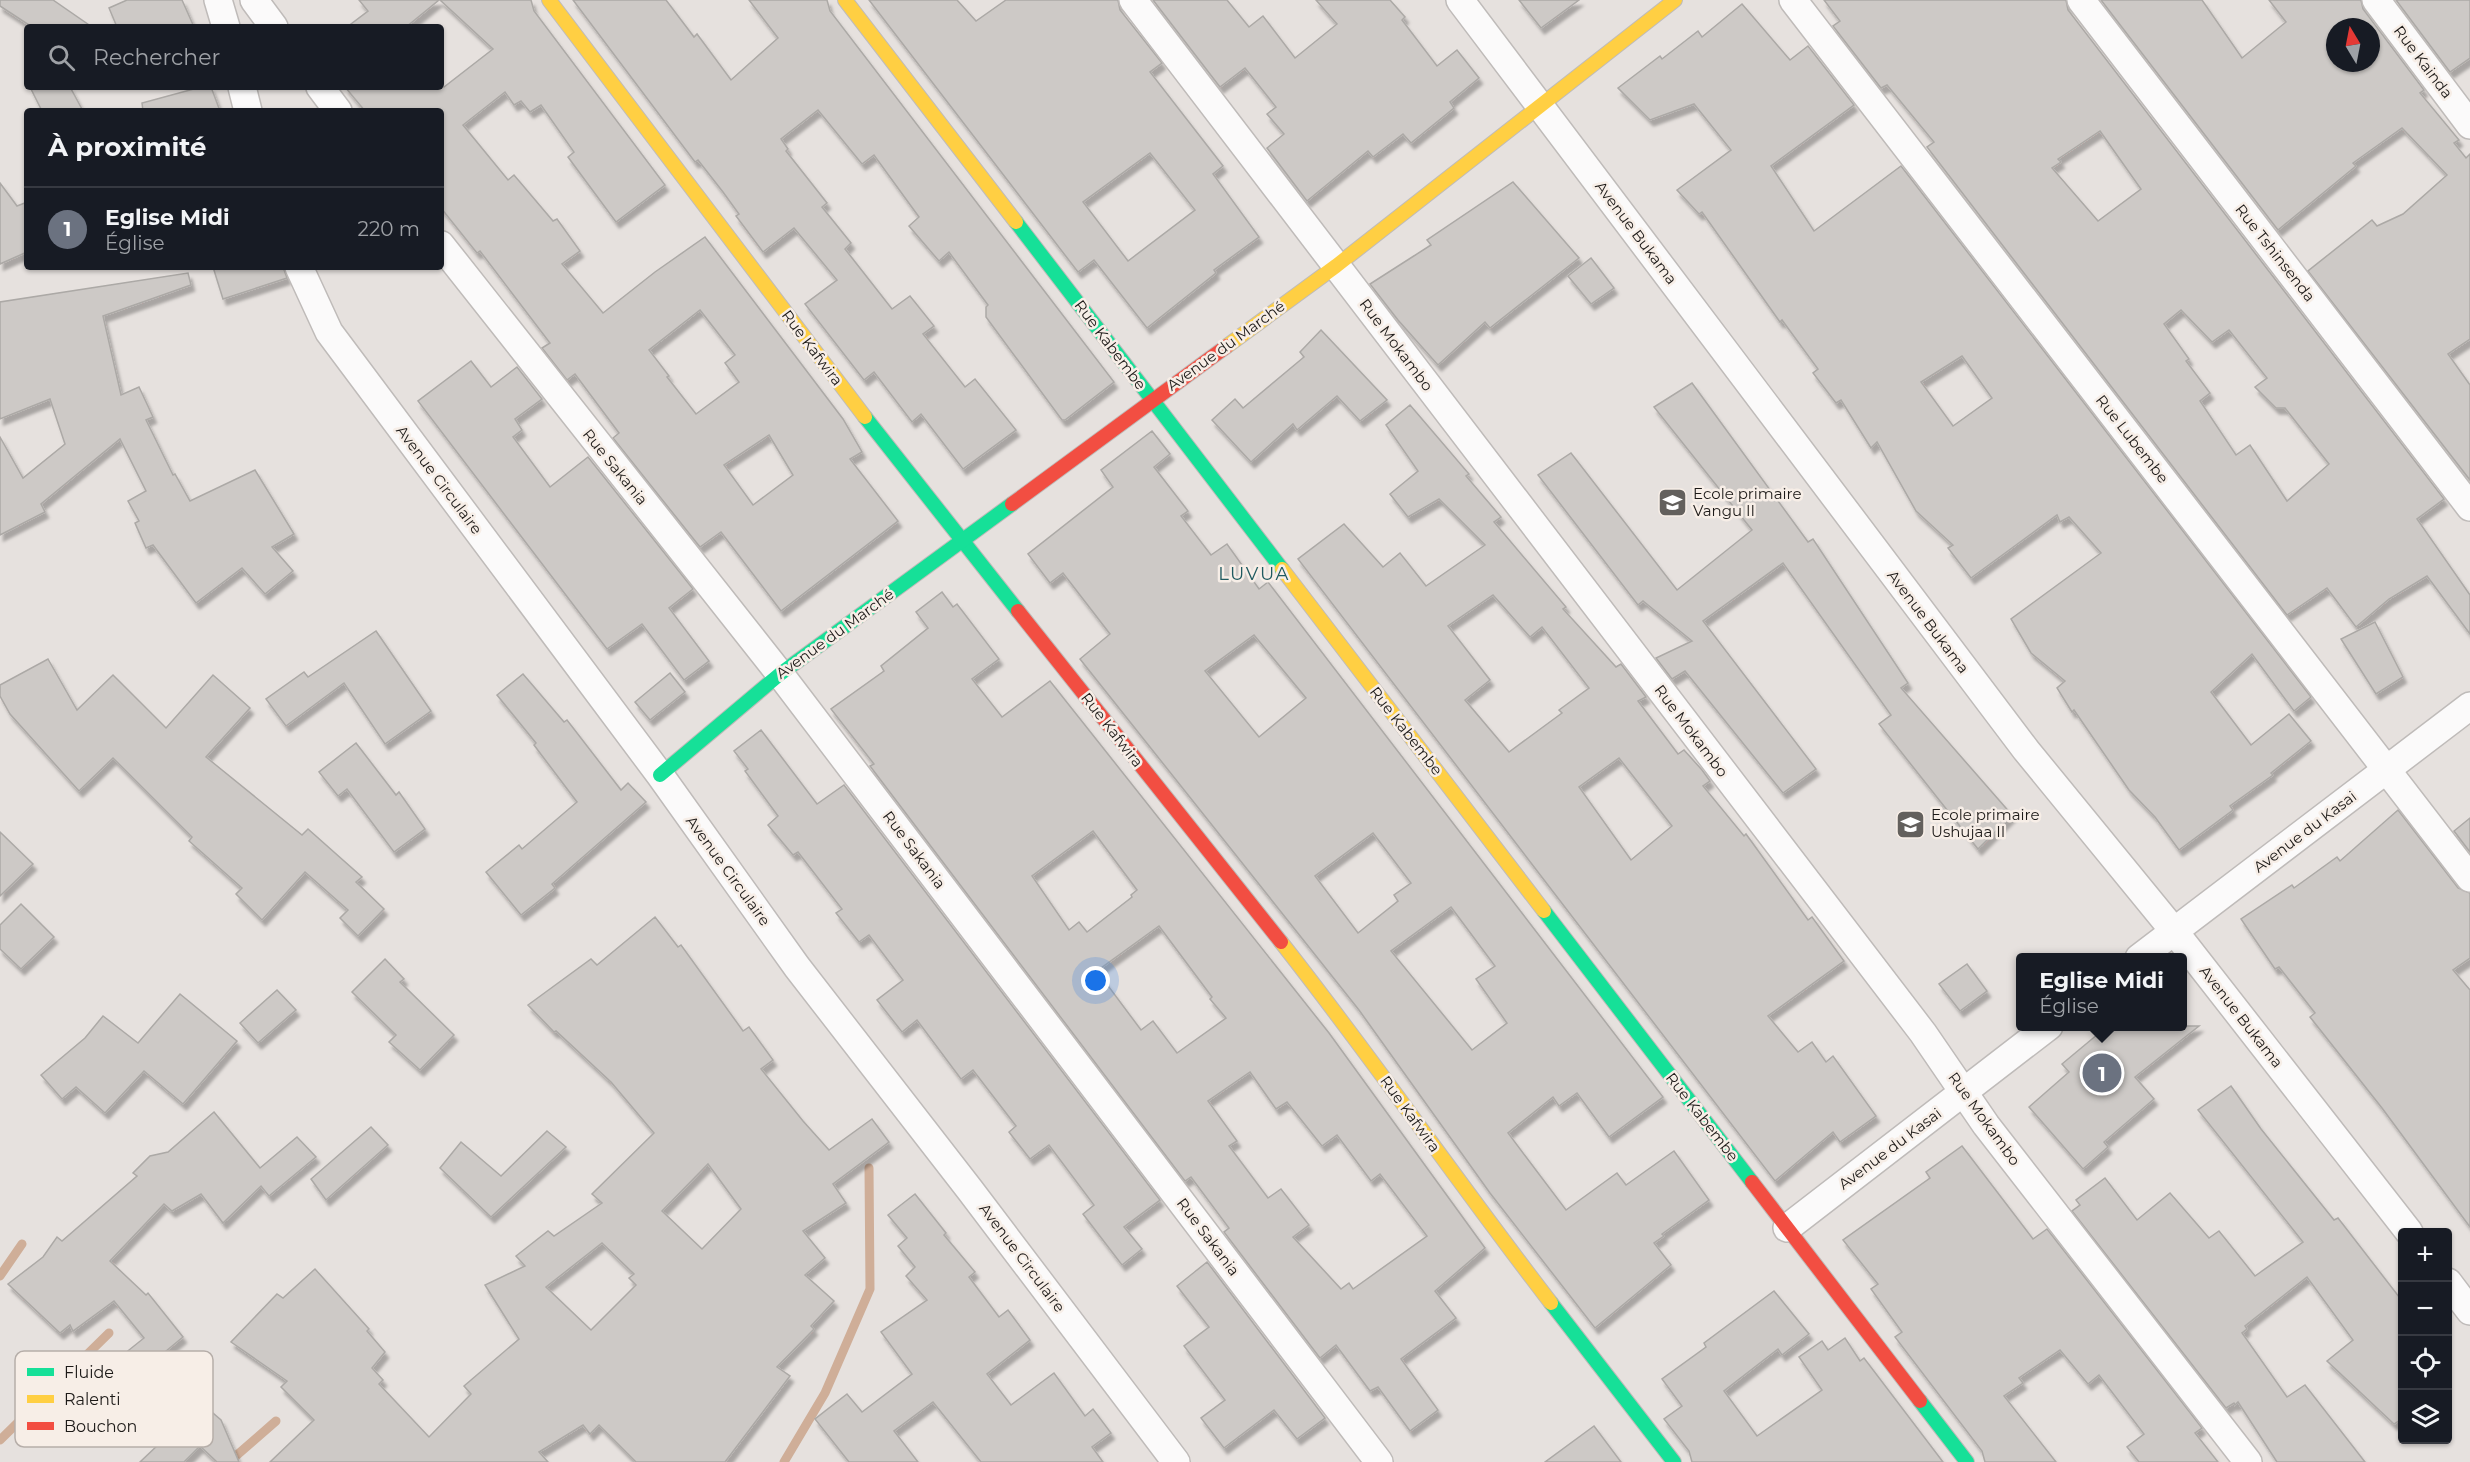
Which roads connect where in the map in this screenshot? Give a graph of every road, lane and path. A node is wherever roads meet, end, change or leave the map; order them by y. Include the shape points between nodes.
1 (218, 0) edge
2 (254, 0) edge
3 (549, 0) edge
4 (845, 0) edge
5 (1133, 0) edge
6 (1461, 0) edge
7 (1675, 0) edge
8 (1793, 0) edge
9 (2081, 0) edge
10 (2376, 0) edge
11 (225, 24) edge
12 (272, 24) edge
13 (243, 90) edge
14 (322, 90) edge
15 (1541, 104) junction
16 (247, 108) edge
17 (336, 108) edge
18 (2470, 124) edge
19 (444, 249) edge
20 (1336, 266) junction
21 (300, 270) edge
22 (1152, 401) junction
23 (2470, 507) edge
24 (962, 541) junction
25 (780, 674) junction
26 (2470, 706) edge
27 (2388, 770) junction
28 (660, 776) junction
29 (2470, 878) edge
30 (2174, 931) junction
31 (2144, 953) edge
32 (2043, 1031) edge
33 (1964, 1092) junction
34 (1787, 1228) junction
35 (2405, 1228) edge
36 (2452, 1287) edge
37 (2470, 1311) edge
38 (1176, 1462) edge
39 (1379, 1462) edge
40 (1674, 1462) edge
41 (1967, 1462) edge
42 (2248, 1462) edge

1 - 11 street
2 - 12 street
3 - 24 street, Rue Kafwira
4 - 22 street, Rue Kabembe
5 - 20 street, Rue Mokambo
6 - 15 street, Avenue Bukama
7 - 15 street, Avenue du Marché
8 - 27 street, Rue Lubembe
9 - 23 street, Rue Tshinsenda
10 - 18 street, Rue Kainda
13 - 16 street
14 - 17 street
15 - 20 street, Avenue du Marché
15 - 30 street, Avenue Bukama via 2011,731
19 - 25 street, Rue Sakania
20 - 22 street, Avenue du Marché
20 - 33 street, Rue Mokambo via 1923,1033
21 - 28 street, Avenue Circulaire via 329,332
22 - 24 street, Avenue du Marché
22 - 34 street, Rue Kabembe
24 - 25 street, Avenue du Marché
24 - 40 street, Rue Kafwira via 1344,1023 1475,1204
25 - 28 street, Avenue du Marché
25 - 39 street, Rue Sakania
26 - 27 street, Avenue du Kasai
27 - 29 street, Rue Lubembe
27 - 30 street, Avenue du Kasai
28 - 38 street, Avenue Circulaire via 797,967
30 - 31 street, Avenue du Kasai
30 - 35 street, Avenue Bukama
32 - 33 street, Avenue du Kasai
33 - 34 street, Avenue du Kasai
33 - 42 street, Rue Mokambo
34 - 41 street, Rue Kabembe
36 - 37 street

